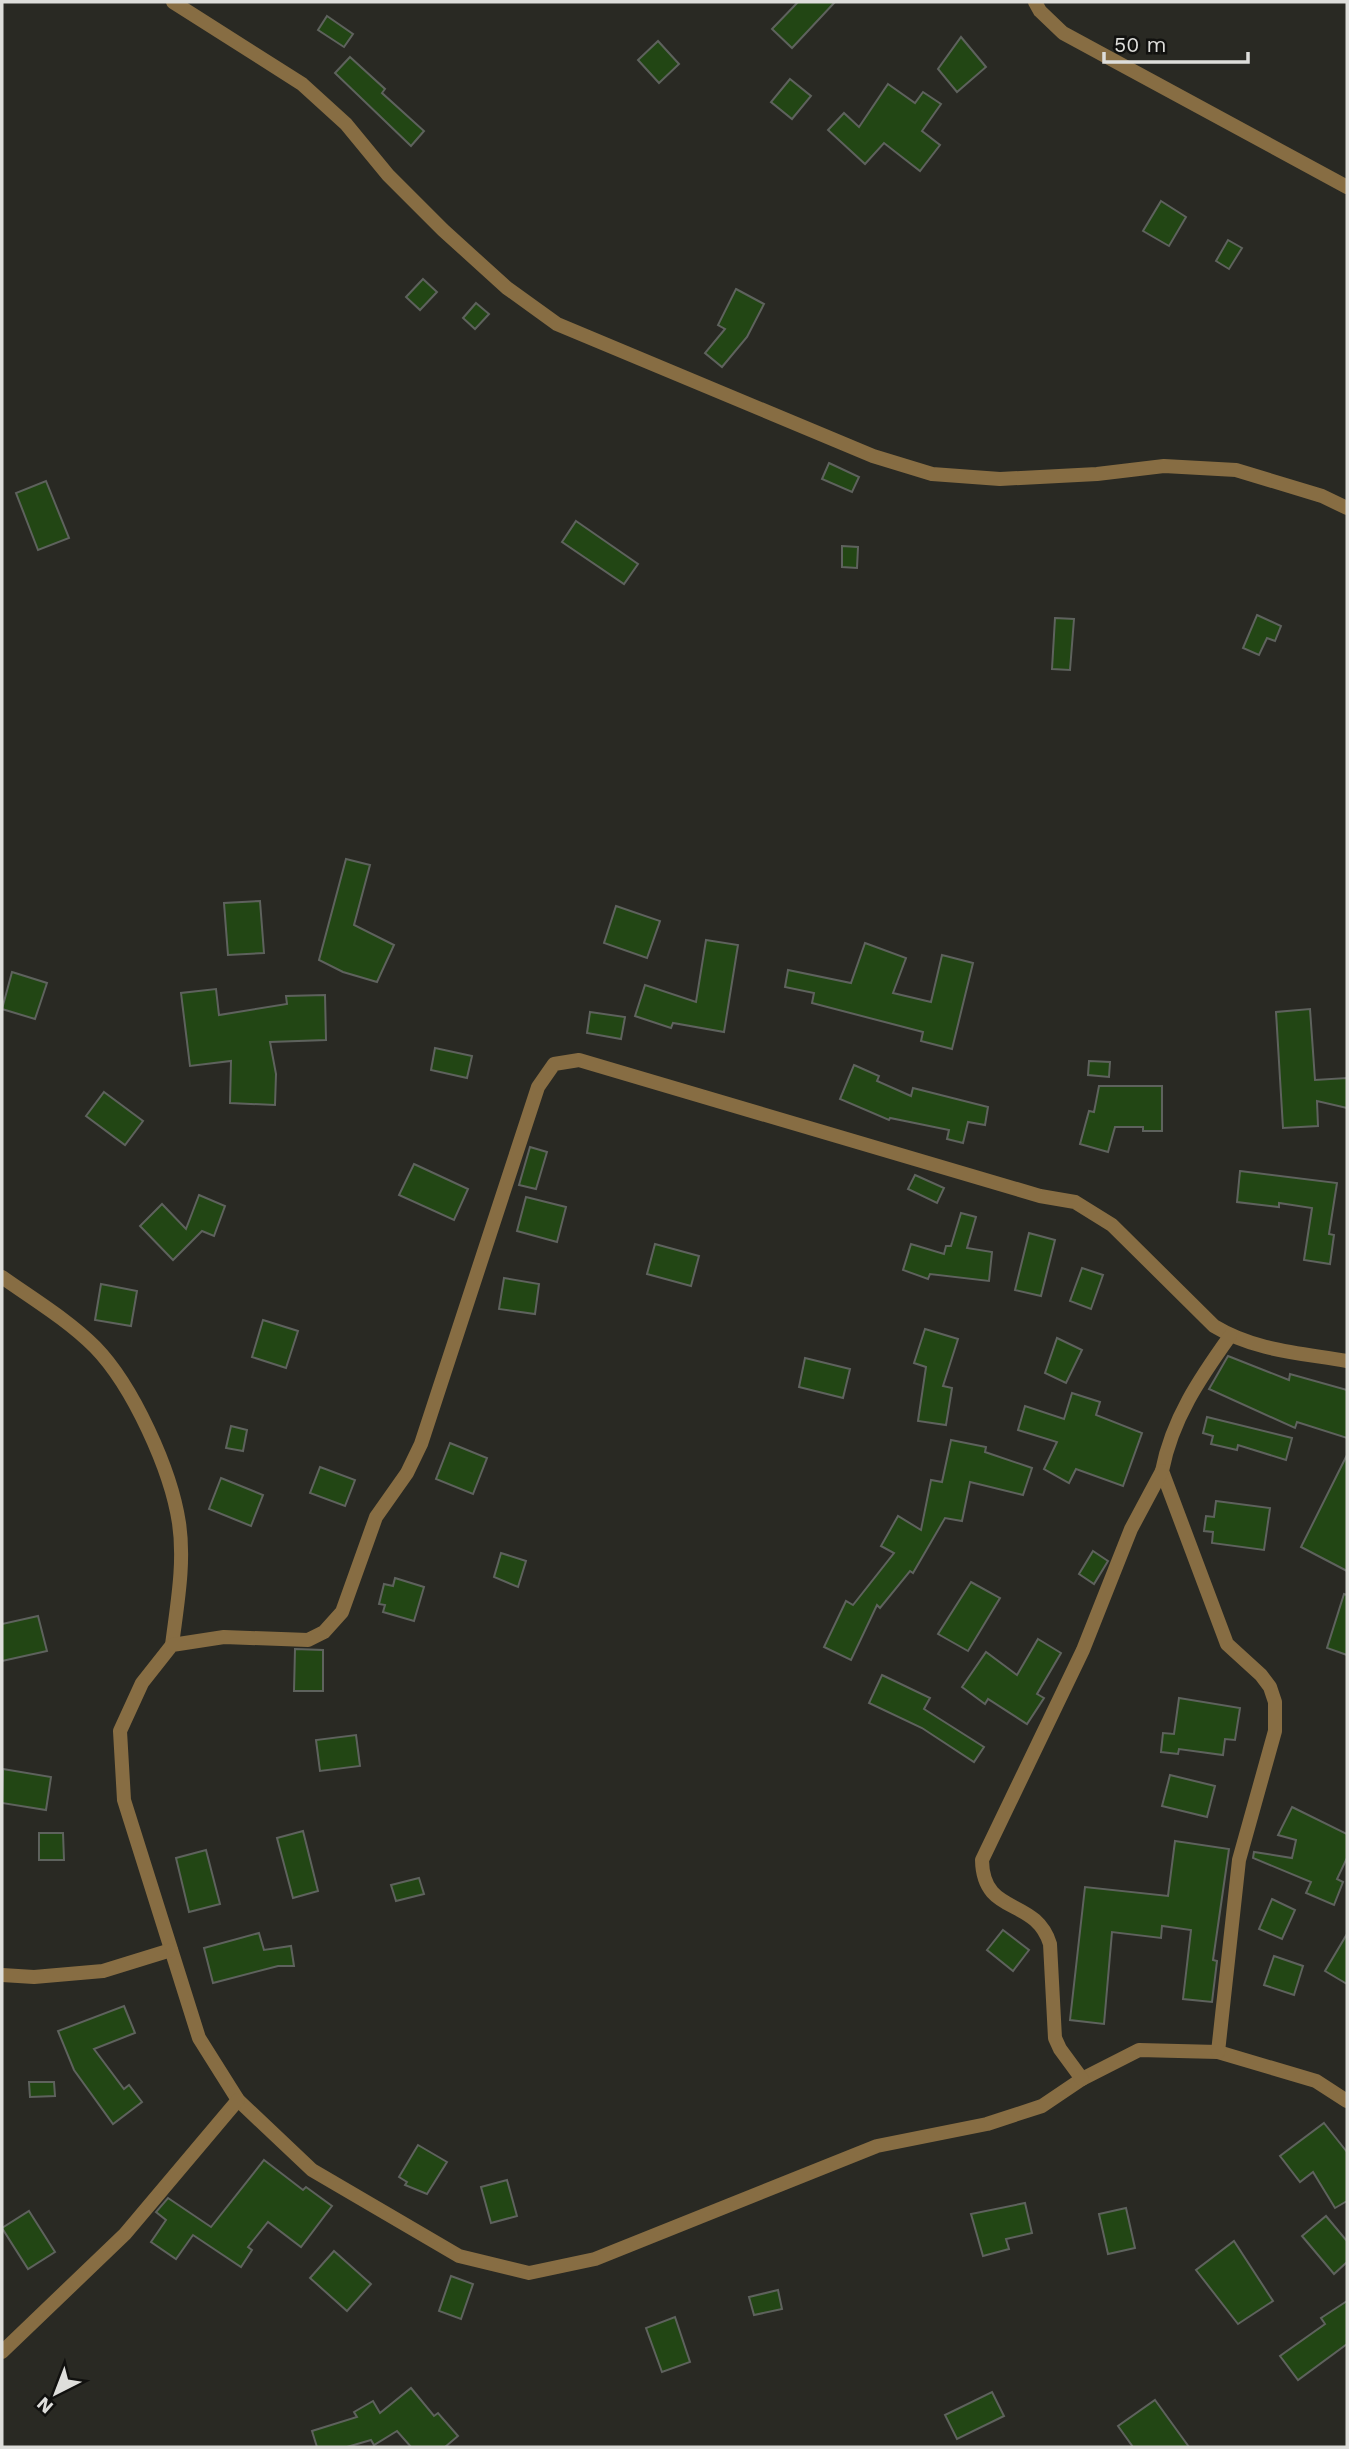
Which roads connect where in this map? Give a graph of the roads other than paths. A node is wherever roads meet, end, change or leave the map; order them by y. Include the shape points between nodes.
1 (173, 2) edge
2 (1035, 2) edge
3 (1347, 187) edge
4 (1347, 508) edge
5 (2, 1277) edge
6 (1230, 1336) junction
7 (1347, 1360) edge
8 (1162, 1471) junction
9 (172, 1645) junction
10 (171, 1950) junction
11 (2, 1975) edge
12 (1218, 2052) junction
13 (1082, 2079) junction
14 (238, 2100) junction
15 (1347, 2101) edge
16 (2, 2352) edge

1 - 4 street via 302,84 346,124 443,230 507,288 557,324 873,456 932,474 1000,479 1164,466 1236,470
2 - 3 street via 1063,33
5 - 9 street via 95,1347 118,1375 143,1422 179,1522 181,1559
6 - 7 street via 1255,1346
6 - 8 street via 1197,1383 1168,1441
6 - 9 street via 1214,1326 1112,1225 1075,1202 1040,1196 579,1060 554,1064 538,1087 421,1444 376,1517 342,1612 324,1632 308,1640 224,1637
8 - 12 street via 1227,1644 1261,1675 1275,1702 1275,1731 1239,1860
8 - 13 street via 982,1860 988,1889 1000,1901 1037,1919 1046,1930 1055,2038
9 - 10 street via 142,1683 120,1731 124,1800
10 - 11 street via 103,1971
10 - 14 street via 199,2038
12 - 13 street via 1139,2050
12 - 15 street via 1316,2081
13 - 14 street via 1042,2106 987,2124 877,2146 595,2259 529,2273 459,2256 312,2170
14 - 16 street via 125,2234

